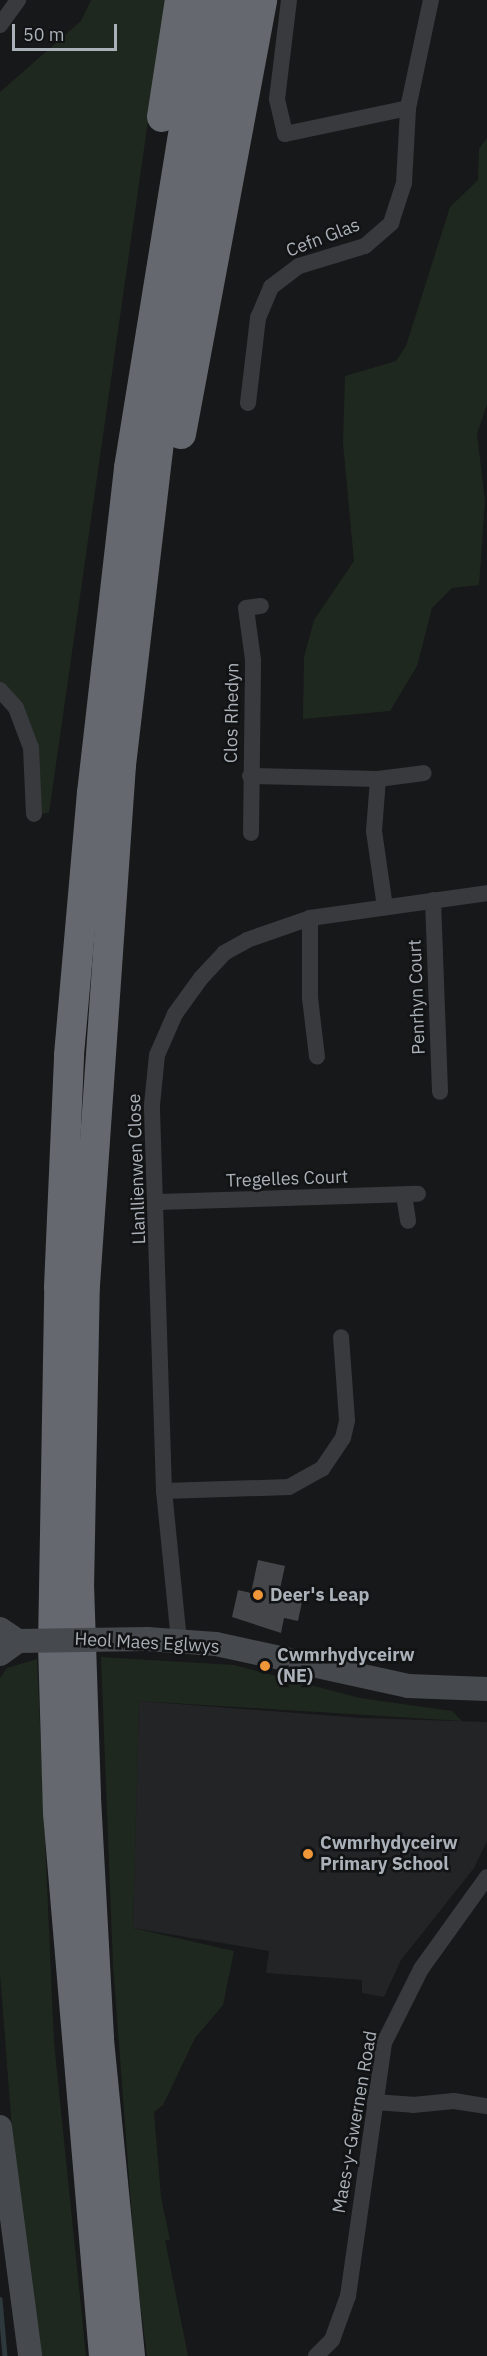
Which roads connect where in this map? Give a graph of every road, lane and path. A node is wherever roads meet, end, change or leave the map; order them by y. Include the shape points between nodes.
1 (18, 0) edge
2 (180, 0) edge
3 (205, 0) edge
4 (233, 0) edge
5 (262, 0) edge
6 (289, 0) edge
7 (431, 0) edge
8 (0, 25) edge
9 (408, 108) junction
10 (248, 403) dead end
11 (129, 468) junction
12 (149, 534) junction
13 (261, 606) dead end
14 (0, 690) edge
15 (424, 773) dead end
16 (250, 776) junction
17 (378, 779) junction
18 (34, 814) dead end
19 (251, 833) dead end
20 (487, 893) edge
21 (433, 900) junction
22 (385, 907) junction
23 (310, 918) junction
24 (317, 1057) dead end
25 (440, 1092) dead end
26 (158, 1202) junction
27 (408, 1221) dead end
28 (340, 1337) dead end
29 (164, 1491) junction
30 (6, 1641) edge
31 (179, 1641) junction
32 (487, 1689) edge
33 (487, 1877) edge
34 (374, 2102) junction
35 (487, 2106) edge
36 (0, 2127) edge
37 (1, 2171) edge
38 (30, 2356) edge
39 (104, 2356) edge
40 (130, 2356) edge
41 (316, 2356) edge

1 - 8 street
2 - 11 highway via 144,241 124,439
3 - 11 highway
4 - 12 highway via 158,449
5 - 12 highway via 176,459
6 - 9 street via 277,99 285,134
7 - 9 street, Cefn Glas via 424,17
9 - 10 street, Cefn Glas via 404,183 390,223 365,246 299,266 271,287 258,318
11 - 39 highway via 92,793 69,1054 59,1287 53,1635 58,1813
12 - 40 highway via 121,765 98,1045 85,1285 79,1589 99,2038
13 - 16 street, Clos Rhedyn via 246,608 253,660
14 - 18 street via 16,708 31,748
15 - 17 street
16 - 17 street
16 - 19 street, Clos Rhedyn
17 - 22 street via 374,831
20 - 21 street, Llanllienwen Close
21 - 22 street, Llanllienwen Close
21 - 25 street, Penrhyn Court
22 - 23 street, Llanllienwen Close
23 - 24 street via 306,999
23 - 26 street, Llanllienwen Close via 279,926 224,953 175,1014 156,1065 152,1105
26 - 27 street, Tregelles Court via 411,1195
26 - 29 street, Llanllienwen Close
28 - 29 street via 347,1420 343,1438 322,1468 289,1487
29 - 31 street, Llanllienwen Close
30 - 31 street, Heol Maes Eglwys, bridge
31 - 32 street, Heol Maes Eglwys via 216,1644 408,1686
33 - 34 street, Maes-y-Gwernen Road via 421,1969 394,2017 384,2043
34 - 35 street via 398,2105 454,2101
34 - 41 street, Maes-y-Gwernen Road via 348,2296 332,2340
36 - 37 street
37 - 38 street

